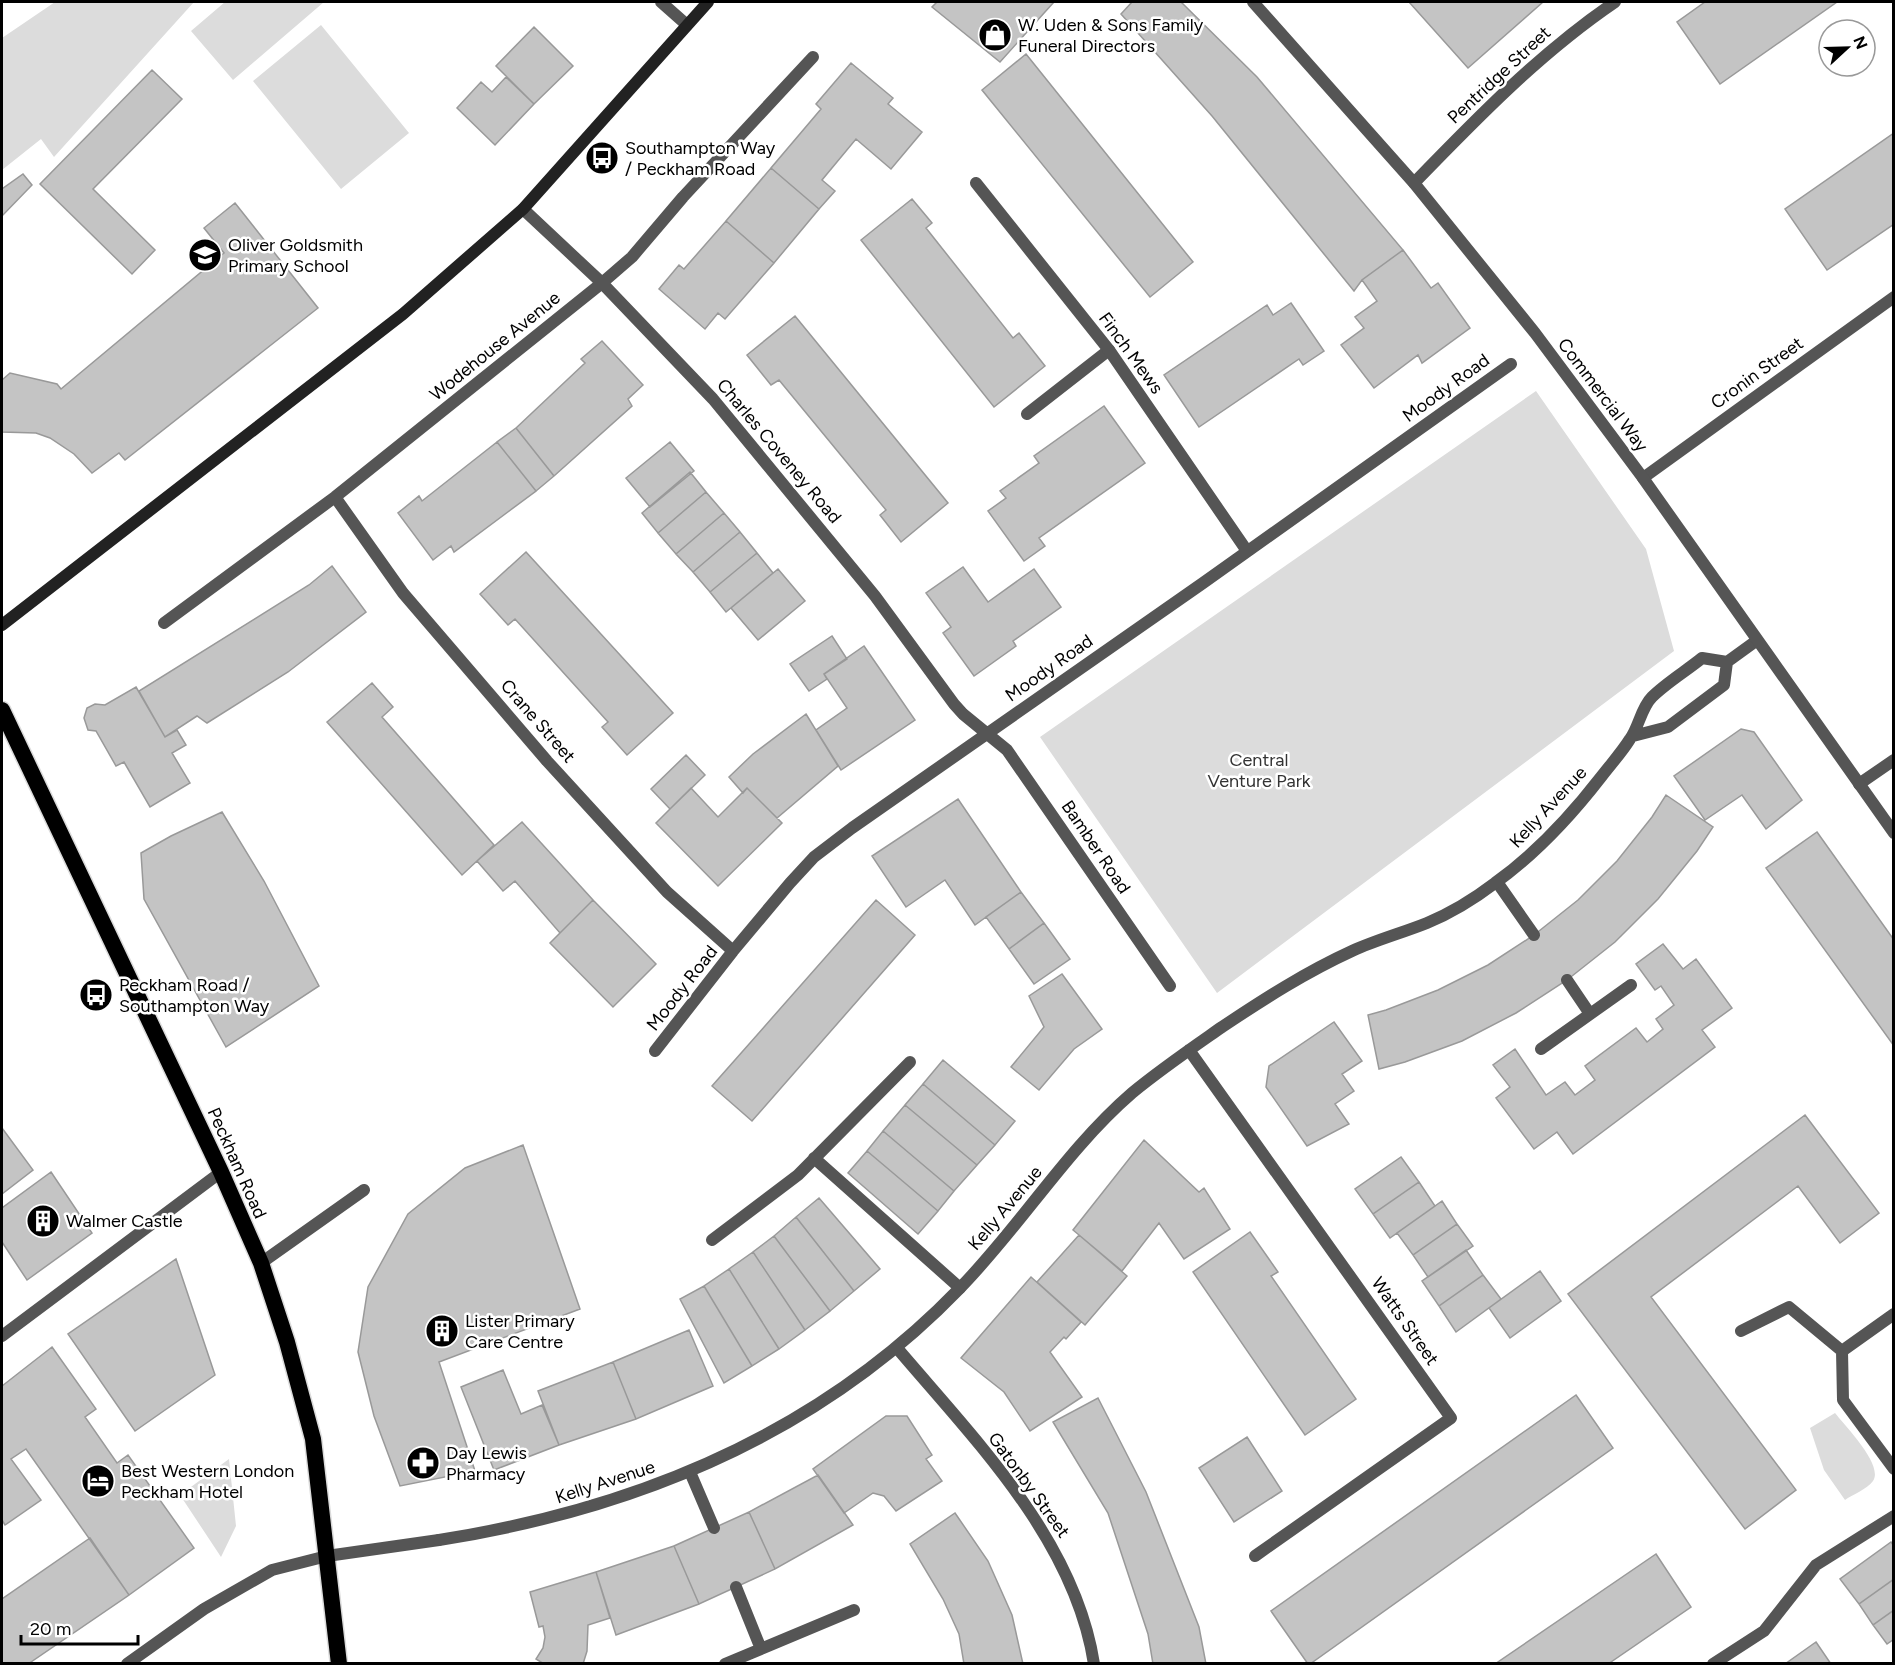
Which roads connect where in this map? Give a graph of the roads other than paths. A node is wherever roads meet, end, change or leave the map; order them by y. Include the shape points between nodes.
1 (661, 2) edge
2 (708, 2) edge
3 (1253, 2) edge
4 (1615, 2) edge
5 (687, 25) junction
6 (813, 57) dead end
7 (976, 183) dead end
8 (1414, 183) junction
9 (523, 209) junction
10 (602, 283) junction
11 (1893, 297) edge
12 (1108, 350) junction
13 (1510, 364) dead end
14 (1027, 414) dead end
15 (1643, 478) junction
16 (335, 497) junction
17 (1247, 551) junction
18 (164, 623) dead end
19 (2, 625) edge
20 (1756, 641) junction
21 (1727, 662) junction
22 (2, 710) edge
23 (987, 733) junction
24 (1633, 736) junction
25 (1893, 760) edge
26 (1859, 784) junction
27 (1893, 833) edge
28 (1497, 882) junction
29 (1534, 935) dead end
30 (733, 951) junction
31 (1567, 980) dead end
32 (1631, 985) dead end
33 (1170, 986) dead end
34 (1590, 1014) junction
35 (1541, 1049) dead end
36 (1189, 1050) junction
37 (655, 1051) dead end
38 (910, 1062) dead end
39 (814, 1158) junction
40 (221, 1172) junction
41 (364, 1190) dead end
42 (712, 1240) dead end
43 (261, 1263) junction
44 (960, 1288) junction
45 (1893, 1314) edge
46 (1741, 1331) dead end
47 (2, 1336) edge
48 (897, 1348) junction
49 (1842, 1351) junction
50 (1893, 1469) edge
51 (690, 1472) junction
52 (1893, 1516) edge
53 (714, 1528) dead end
54 (327, 1556) junction
55 (1256, 1556) dead end
56 (736, 1587) dead end
57 (854, 1610) dead end
58 (761, 1649) junction
59 (127, 1664) edge
60 (339, 1664) edge
61 (725, 1664) edge
62 (1094, 1664) edge
63 (1713, 1664) edge

1 - 5 street
2 - 5 main road
3 - 8 street, Commercial Way
4 - 8 street, Pentridge Street via 1517,80
5 - 9 main road
6 - 10 street, Wodehouse Avenue via 632,256
7 - 12 street, Finch Mews
8 - 15 street, Commercial Way via 1535,333
9 - 10 street, Charles Coveney Road
9 - 19 main road via 403,314
10 - 16 street, Wodehouse Avenue
10 - 23 street, Charles Coveney Road via 712,399 875,596 954,704
11 - 15 street, Cronin Street
12 - 14 street
12 - 17 street, Finch Mews
13 - 17 street, Moody Road
15 - 20 street, Commercial Way
16 - 18 street, Wodehouse Avenue
16 - 30 street, Crane Street via 404,593 547,761 668,892
17 - 23 street, Moody Road
20 - 21 street
20 - 26 street, Commercial Way
21 - 24 street via 1724,685 1668,727
21 - 24 street, Kelly Avenue via 1702,658 1666,686 1649,700
22 - 40 highway, Peckham Road
23 - 30 street, Moody Road via 814,857
23 - 33 street, Bamber Road via 1007,750
24 - 28 street, Kelly Avenue via 1557,829
25 - 26 street
26 - 27 street, Commercial Way
28 - 29 street
28 - 36 street, Kelly Avenue via 1466,904 1429,922 1309,972
30 - 37 street, Moody Road
31 - 34 street
32 - 34 street
34 - 35 street
36 - 44 street, Kelly Avenue via 1105,1118
36 - 55 street, Watts Street via 1451,1418
38 - 39 street
39 - 42 street via 798,1175
39 - 44 street
40 - 43 highway, Peckham Road
40 - 47 street
41 - 43 street
43 - 54 highway, Peckham Road via 288,1342 313,1439
44 - 48 street, Kelly Avenue
45 - 49 street
46 - 49 street via 1789,1307
48 - 51 street, Kelly Avenue via 819,1404
48 - 62 street, Gatonby Street via 986,1453 1045,1534 1073,1590
49 - 50 street via 1843,1400
51 - 53 street
51 - 54 street, Kelly Avenue via 546,1520
52 - 63 street via 1816,1564 1764,1631
54 - 59 street, Kelly Avenue via 272,1570 204,1609
54 - 60 highway, Peckham Road
56 - 58 street
57 - 58 street
58 - 61 street

